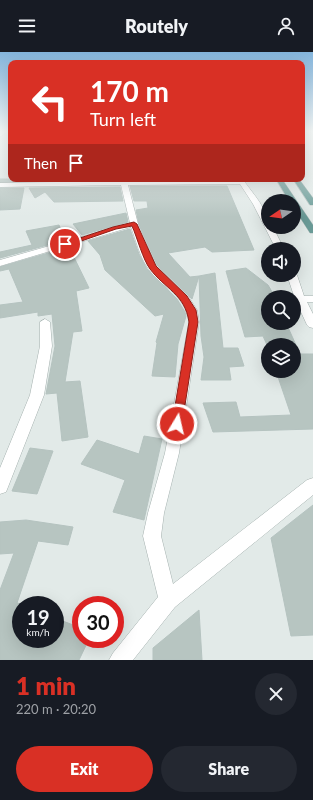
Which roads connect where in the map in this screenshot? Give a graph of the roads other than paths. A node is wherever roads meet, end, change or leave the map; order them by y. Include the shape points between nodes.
1 (160, 182) edge
2 (242, 182) edge
3 (281, 182) edge
4 (298, 182) edge
5 (124, 183) junction
6 (0, 184) edge
7 (289, 194) edge
8 (313, 203) edge
9 (261, 213) edge
10 (301, 213) edge
11 (134, 224) junction
12 (313, 231) edge
13 (0, 263) edge
14 (301, 299) edge
15 (313, 299) edge
16 (301, 301) edge
17 (45, 322) dead end
18 (313, 324) edge
19 (313, 485) edge
20 (0, 487) edge
21 (168, 600) junction
22 (120, 660) edge

1 - 5 street
2 - 9 street
3 - 7 main road
4 - 8 main road
5 - 6 street
5 - 11 street
10 - 12 main road
11 - 13 street
11 - 21 street via 152,267 184,298 192,310 194,322 172,453 152,536
14 - 15 street
16 - 18 street
17 - 20 street via 46,346 37,395
19 - 21 street
21 - 22 street

